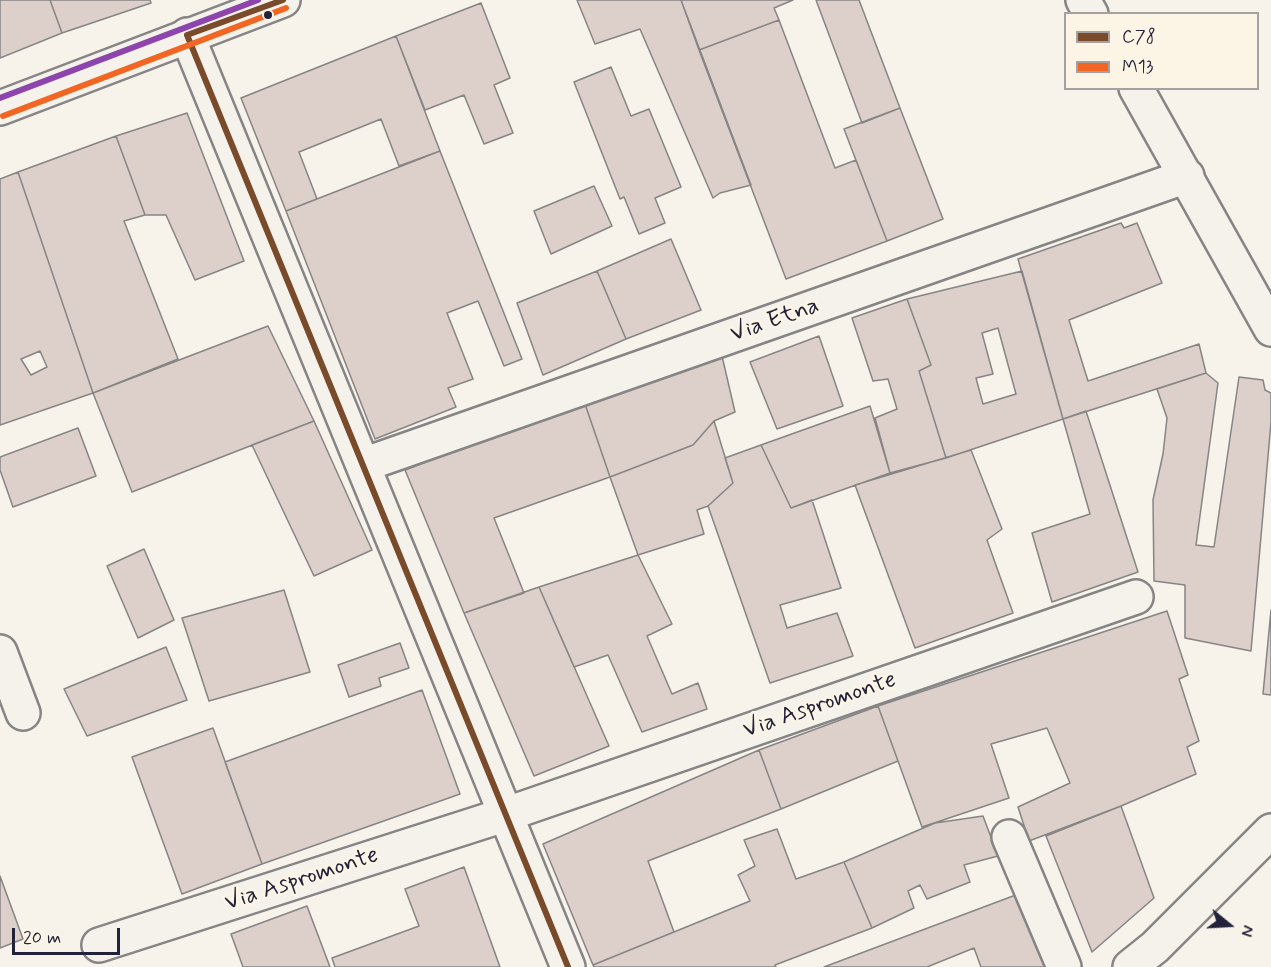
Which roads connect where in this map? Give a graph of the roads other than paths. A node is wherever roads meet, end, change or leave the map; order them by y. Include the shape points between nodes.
1 (270, 2) edge
2 (187, 35) junction
3 (1137, 90) edge
4 (0, 108) edge
5 (1187, 176) junction
6 (1271, 329) edge
7 (363, 465) junction
8 (1137, 597) dead end
9 (0, 652) edge
10 (23, 713) dead end
11 (504, 815) junction
12 (1271, 831) edge
13 (1009, 837) dead end
14 (99, 945) dead end
15 (568, 967) edge
16 (1064, 967) edge
17 (1131, 967) edge

1 - 2 street
2 - 4 street
2 - 7 street
3 - 5 street
5 - 6 street
5 - 7 street, Via Etna
7 - 11 street
8 - 11 street, Via Aspromonte
9 - 10 street
11 - 14 street, Via Aspromonte
11 - 15 street
12 - 17 street
13 - 16 street

